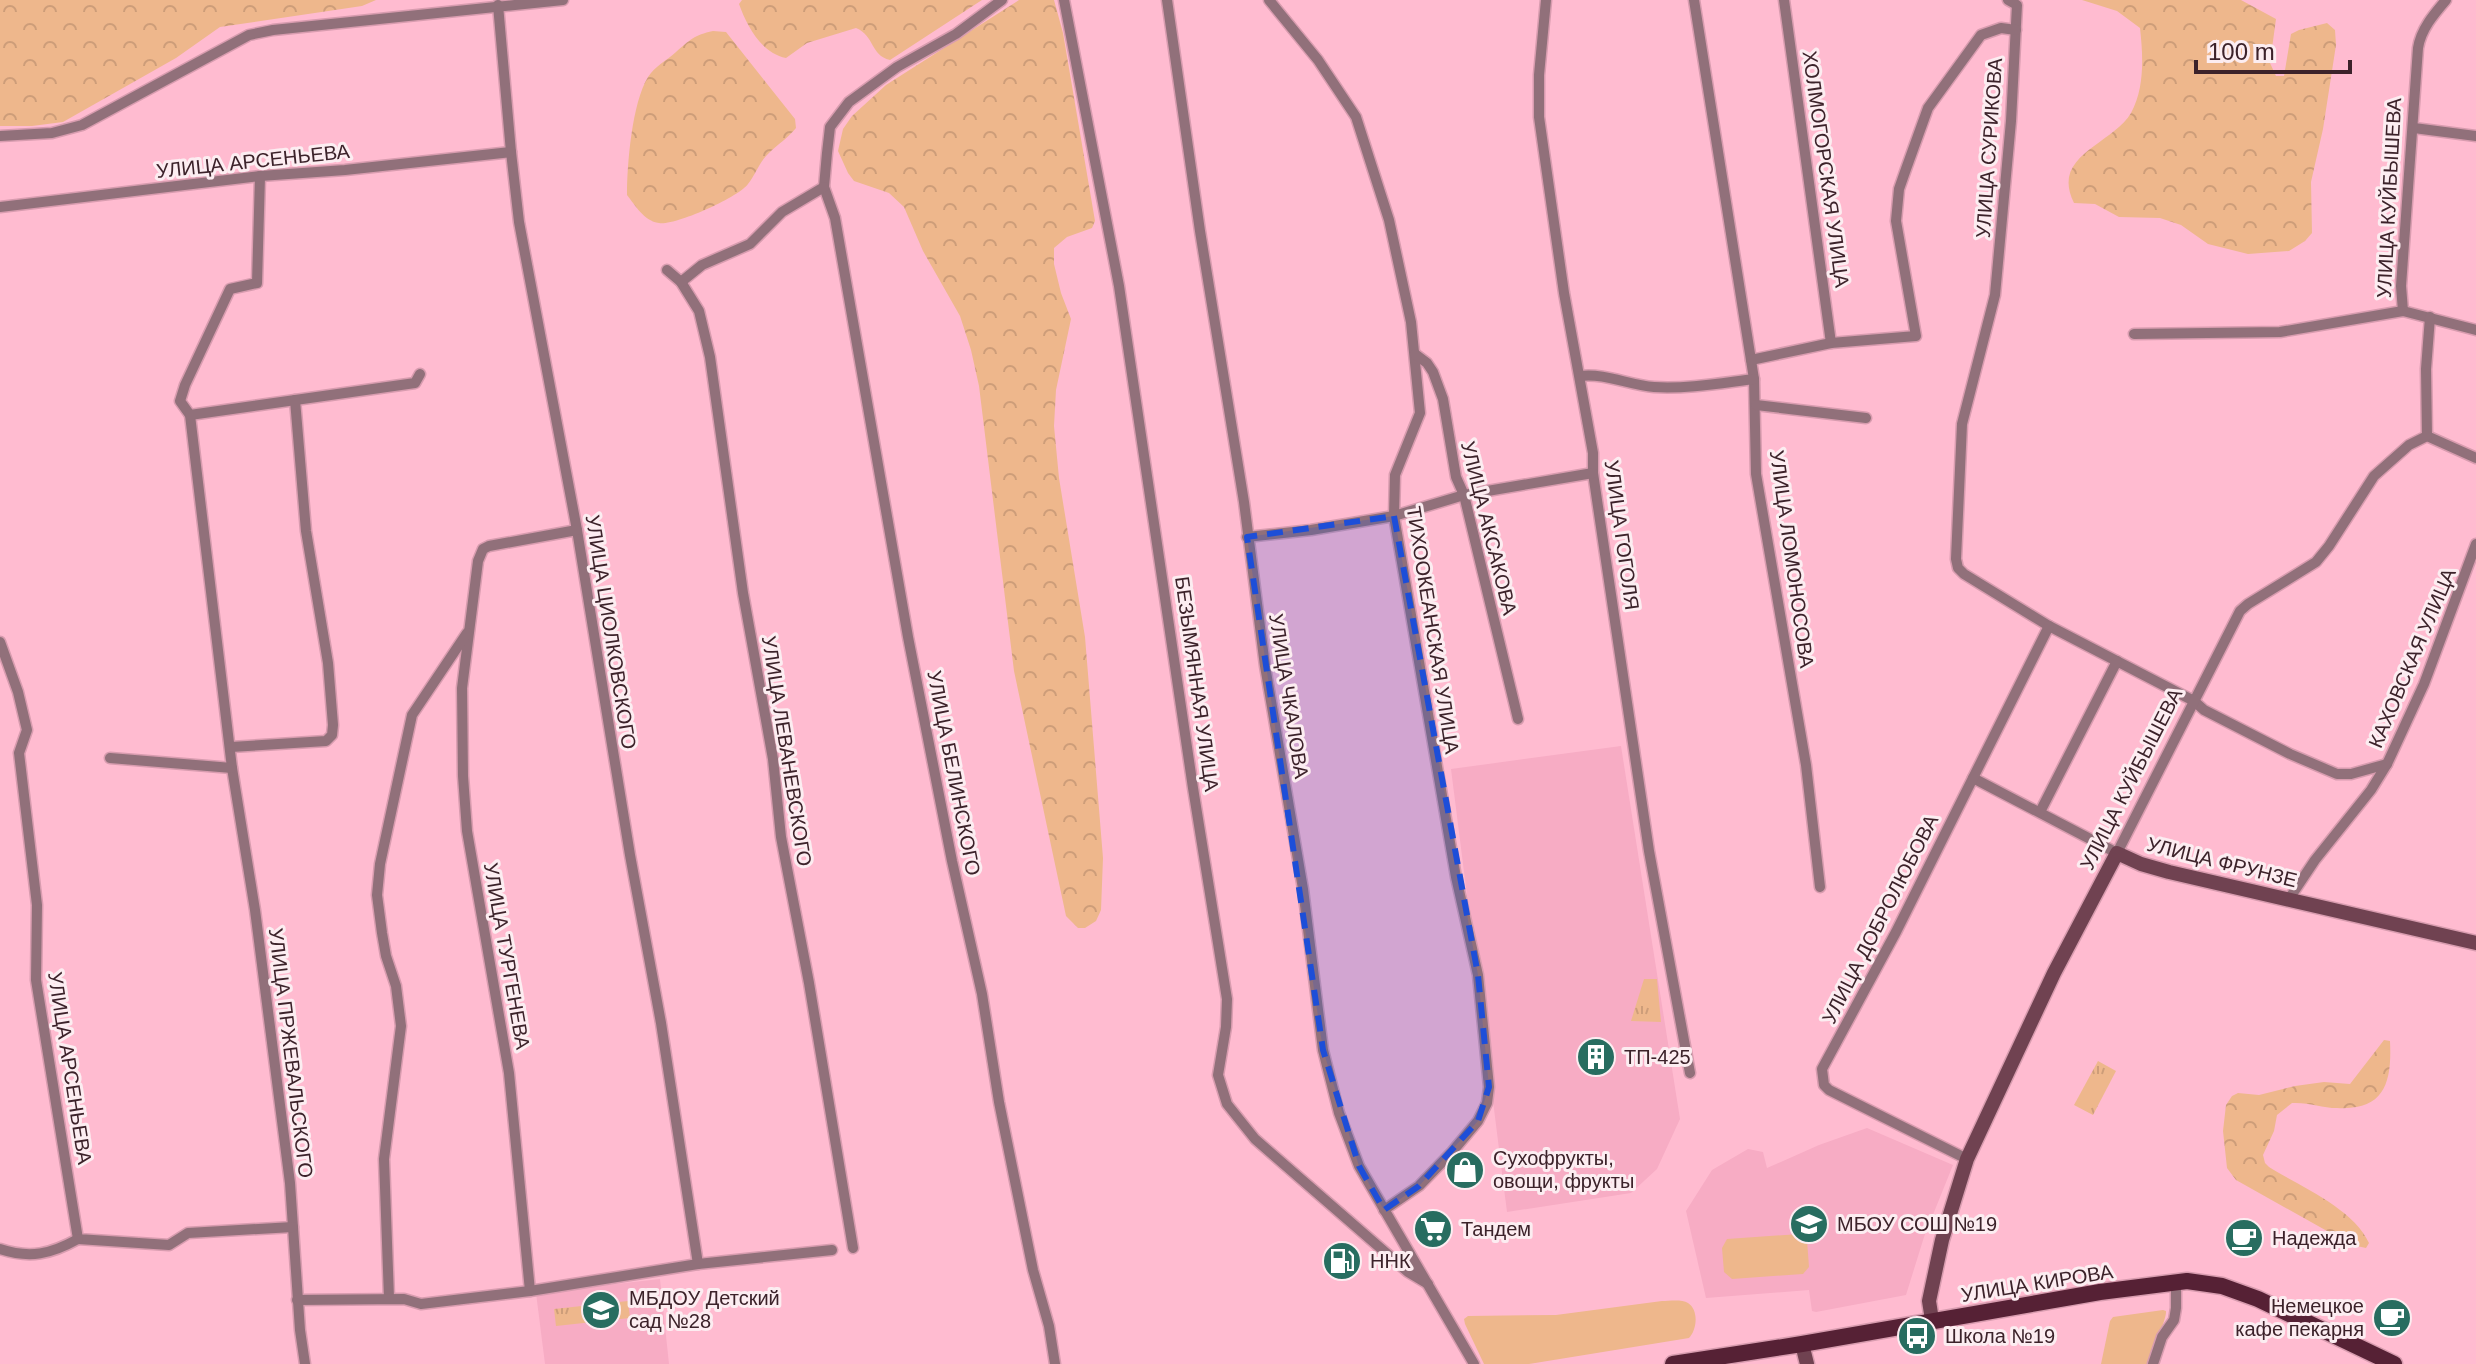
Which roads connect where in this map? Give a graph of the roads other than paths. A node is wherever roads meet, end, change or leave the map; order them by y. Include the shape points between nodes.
1 (563, 0) edge
2 (1002, 0) edge
3 (1064, 0) edge
4 (1167, 0) edge
5 (1269, 0) edge
6 (1546, 0) edge
7 (1694, 0) edge
8 (1784, 0) edge
9 (2008, 0) edge
10 (2446, 0) edge
11 (498, 5) junction
12 (2016, 30) junction
13 (2414, 128) junction
14 (0, 136) edge
15 (2476, 136) edge
16 (511, 152) junction
17 (260, 176) junction
18 (824, 187) junction
19 (0, 207) edge
20 (667, 270) dead end
21 (681, 282) junction
22 (2403, 311) junction
23 (2430, 317) junction
24 (2476, 330) edge
25 (2134, 334) dead end
26 (1831, 343) junction
27 (1415, 354) junction
28 (1751, 360) junction
29 (420, 374) dead end
30 (1580, 376) junction
31 (1754, 379) junction
32 (295, 400) junction
33 (1756, 405) junction
34 (190, 415) junction
35 (1866, 418) dead end
36 (2427, 436) junction
37 (2476, 458) edge
38 (1593, 473) junction
39 (1464, 495) junction
40 (1394, 516) junction
41 (577, 530) junction
42 (1247, 537) junction
43 (2476, 544) edge
44 (2049, 626) junction
45 (470, 628) junction
46 (0, 642) edge
47 (2117, 661) junction
48 (2194, 701) junction
49 (1518, 719) dead end
50 (231, 747) junction
51 (110, 758) dead end
52 (2387, 764) junction
53 (232, 768) junction
54 (1973, 778) junction
55 (2040, 812) junction
56 (2117, 853) junction
57 (1820, 887) dead end
58 (2289, 899) junction
59 (2476, 943) edge
60 (1690, 1073) dead end
61 (1967, 1159) junction
62 (1384, 1210) junction
63 (293, 1227) junction
64 (78, 1239) junction
65 (853, 1248) dead end
66 (0, 1249) edge
67 (832, 1250) dead end
68 (698, 1264) junction
69 (2176, 1281) junction
70 (1429, 1285) junction
71 (530, 1291) junction
72 (389, 1298) junction
73 (297, 1300) junction
74 (1932, 1320) junction
75 (1802, 1344) junction
76 (305, 1364) edge
77 (1055, 1364) edge
78 (1474, 1364) edge
79 (1673, 1364) edge
80 (1807, 1364) edge
81 (2153, 1364) edge
82 (2394, 1364) edge

1 - 11 street
2 - 18 street via 849,102 830,127
3 - 70 street, БЕЗЫМЯННАЯ УЛИЦА via 1119,286 1227,999 1220,1084 1227,1104 1255,1139
4 - 42 street, УЛИЦА ЧКАЛОВА
5 - 27 street, ТИХООКЕАНСКАЯ УЛИЦА via 1326,71 1360,128 1389,220
6 - 30 street, УЛИЦА ГОГОЛЯ via 1539,117
7 - 28 street, УЛИЦА ЛОМОНОСОВА
8 - 26 street, ХОЛМОГОРСКАЯ УЛИЦА
9 - 12 street via 2017,5
10 - 13 street, УЛИЦА КУЙБЫШЕВА via 2420,38
11 - 14 street via 249,35 82,125
11 - 16 street, УЛИЦА ЦИОЛКОВСКОГО
12 - 26 street, УЛИЦА СУРИКОВА via 2001,28 1981,35 1928,108 1899,189 1896,221 1916,336
12 - 44 street, УЛИЦА СУРИКОВА via 1995,295 1961,431 1956,559 1964,574
13 - 15 street
13 - 22 street, УЛИЦА КУЙБЫШЕВА
16 - 17 street, УЛИЦА АРСЕНЬЕВА
16 - 41 street, УЛИЦА ЦИОЛКОВСКОГО via 519,222
17 - 19 street, УЛИЦА АРСЕНЬЕВА
17 - 34 street, УЛИЦА ПРЖЕВАЛЬСКОГО via 257,283 230,289 181,393
18 - 21 street via 782,212 750,244 702,265
18 - 77 street, УЛИЦА БЕЛИНСКОГО via 835,218 908,637
20 - 21 street, УЛИЦА ЛЕВАНЕВСКОГО
21 - 65 street, УЛИЦА ЛЕВАНЕВСКОГО via 699,311 710,357 781,837
22 - 23 street
22 - 25 street via 2280,332
23 - 24 street
23 - 36 street
26 - 28 street
27 - 39 street, УЛИЦА АКСАКОВА via 1433,372 1443,399
27 - 40 street, ТИХООКЕАНСКАЯ УЛИЦА via 1420,413 1395,475
28 - 31 street, УЛИЦА ЛОМОНОСОВА
29 - 32 street via 415,383
30 - 31 street via 1605,375 1660,387
30 - 38 street, УЛИЦА ГОГОЛЯ
31 - 33 street, УЛИЦА ЛОМОНОСОВА
32 - 34 street
32 - 50 street via 332,735 326,741
33 - 35 street
33 - 57 street, УЛИЦА ЛОМОНОСОВА via 1756,474 1806,765
34 - 50 street, УЛИЦА ПРЖЕВАЛЬСКОГО
36 - 37 street
36 - 48 street, УЛИЦА КУЙБЫШЕВА via 2374,476 2316,562 2240,611
38 - 39 street
38 - 60 street, УЛИЦА ГОГОЛЯ via 1649,851
39 - 40 street
39 - 49 street, УЛИЦА АКСАКОВА
40 - 42 street
40 - 62 street, ТИХООКЕАНСКАЯ УЛИЦА via 1478,975 1489,1087 1482,1114 1452,1152 1419,1186
41 - 45 street, УЛИЦА ТУРГЕНЕВА via 483,549
41 - 68 street, УЛИЦА ЦИОЛКОВСКОГО
42 - 62 street, УЛИЦА ЧКАЛОВА via 1323,1050 1348,1140
43 - 52 street, КАХОВСКАЯ УЛИЦА
44 - 47 street
44 - 54 street, УЛИЦА ДОБРОЛЮБОВА
45 - 71 street, УЛИЦА ТУРГЕНЕВА via 461,719 467,831 509,1073
45 - 72 street via 412,715 380,864 377,895 401,1026 384,1159
46 - 64 street, УЛИЦА АРСЕНЬЕВА via 27,730 19,753 37,905 36,980
47 - 48 street
47 - 55 street
48 - 52 street via 2337,774
48 - 56 street, УЛИЦА КУЙБЫШЕВА
50 - 53 street, УЛИЦА ПРЖЕВАЛЬСКОГО
51 - 53 street
52 - 58 street, КАХОВСКАЯ УЛИЦА
53 - 63 street, УЛИЦА ПРЖЕВАЛЬСКОГО via 255,910
54 - 55 street, УЛИЦА ФРУНЗЕ
54 - 61 street, УЛИЦА ДОБРОЛЮБОВА via 1822,1069 1824,1085 1839,1095
55 - 56 street, УЛИЦА ФРУНЗЕ
56 - 58 main road, УЛИЦА ФРУНЗЕ via 2169,872
56 - 61 main road, УЛИЦА КУЙБЫШЕВА
58 - 59 main road, УЛИЦА ФРУНЗЕ
61 - 74 main road, УЛИЦА КУЙБЫШЕВА via 1942,1240 1929,1301
62 - 70 street, УЛИЦА ЧКАЛОВА
63 - 64 street via 188,1233 169,1245
63 - 73 street, УЛИЦА ПРЖЕВАЛЬСКОГО
64 - 66 street via 39,1255
67 - 68 street
68 - 71 street
69 - 74 main road, УЛИЦА КИРОВА
69 - 81 street via 2174,1320
69 - 82 main road, УЛИЦА КИРОВА via 2222,1286
70 - 78 street, УЛИЦА ЧКАЛОВА
71 - 72 street via 421,1304
72 - 73 street
73 - 76 street, УЛИЦА ПРЖЕВАЛЬСКОГО
74 - 75 main road, УЛИЦА КИРОВА
75 - 79 main road, УЛИЦА КИРОВА
75 - 80 main road

